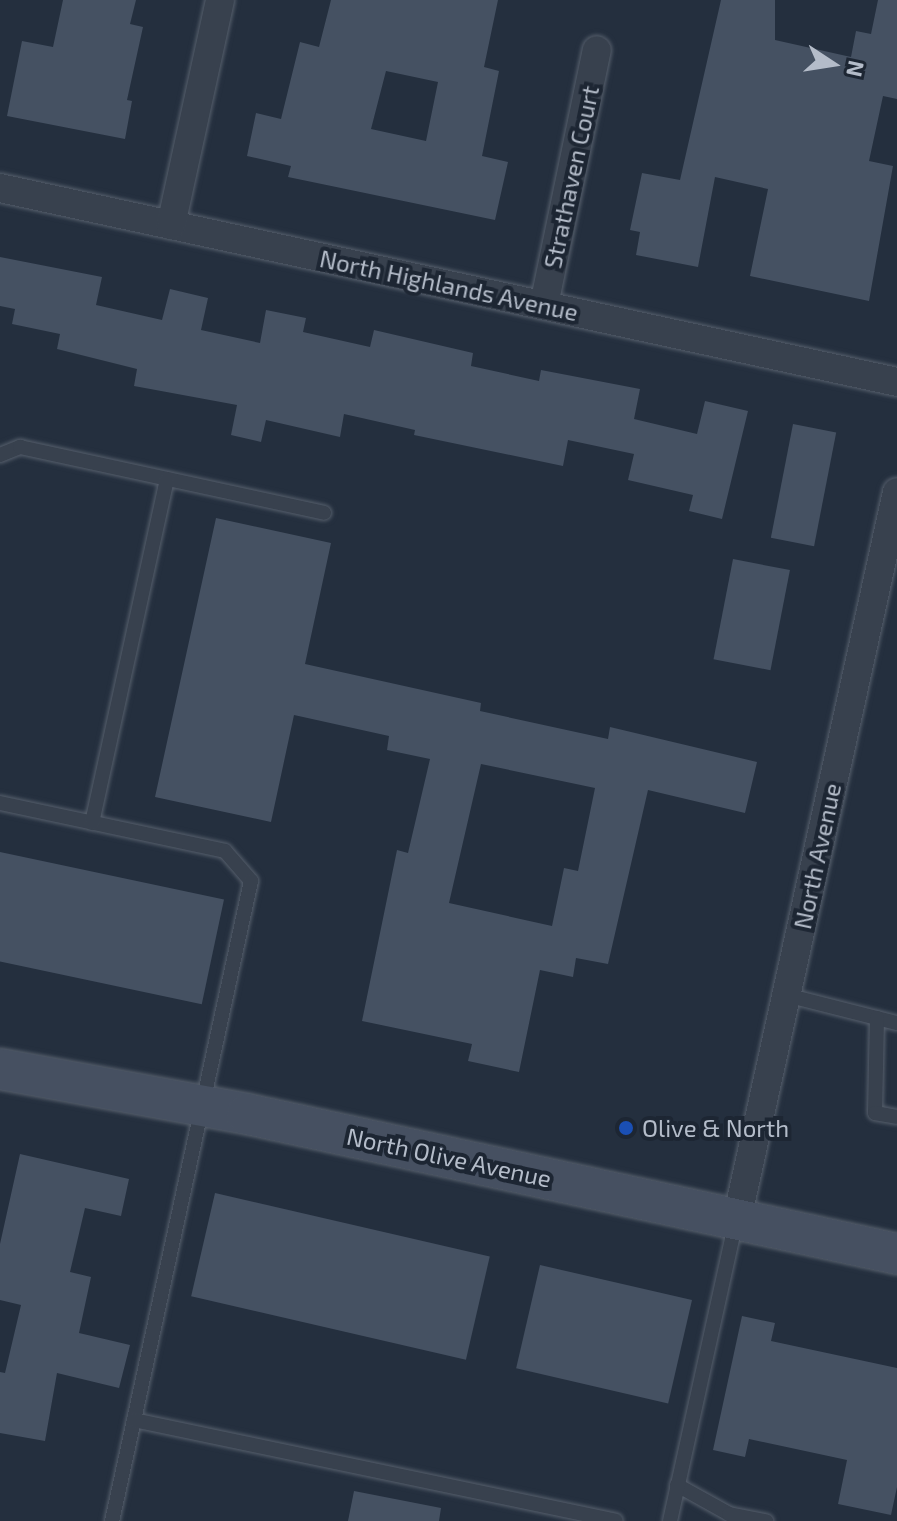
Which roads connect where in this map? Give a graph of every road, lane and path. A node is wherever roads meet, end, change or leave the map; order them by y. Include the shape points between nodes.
1 (220, 0) edge
2 (597, 50) dead end
3 (0, 188) edge
4 (171, 225) junction
5 (544, 305) junction
6 (897, 382) edge
7 (0, 455) edge
8 (167, 479) junction
9 (897, 492) edge
10 (324, 513) dead end
11 (890, 558) edge
12 (0, 803) edge
13 (92, 823) junction
14 (786, 995) junction
15 (877, 1018) junction
16 (897, 1023) edge
17 (0, 1069) edge
18 (201, 1105) junction
19 (897, 1117) edge
20 (737, 1219) junction
21 (897, 1254) edge
22 (134, 1420) junction
23 (677, 1485) junction
24 (112, 1521) edge
25 (616, 1521) edge
26 (670, 1521) edge
27 (766, 1521) edge

1 - 4 street
2 - 5 street, Strathaven Court
3 - 4 street, North Highlands Avenue
4 - 5 street, North Highlands Avenue
5 - 6 street, North Highlands Avenue
7 - 8 lane via 20,447
8 - 10 lane
8 - 13 lane
9 - 11 street, North Avenue
11 - 14 street, North Avenue
12 - 13 lane
13 - 18 lane via 225,851 251,881
14 - 15 lane
14 - 20 street, North Avenue
15 - 16 lane
15 - 19 lane via 875,1113
17 - 18 street, North Olive Avenue
18 - 20 street, North Olive Avenue
18 - 22 lane
20 - 21 street, North Olive Avenue
20 - 23 lane
22 - 24 lane
22 - 25 lane
23 - 26 lane
23 - 27 lane via 729,1514

